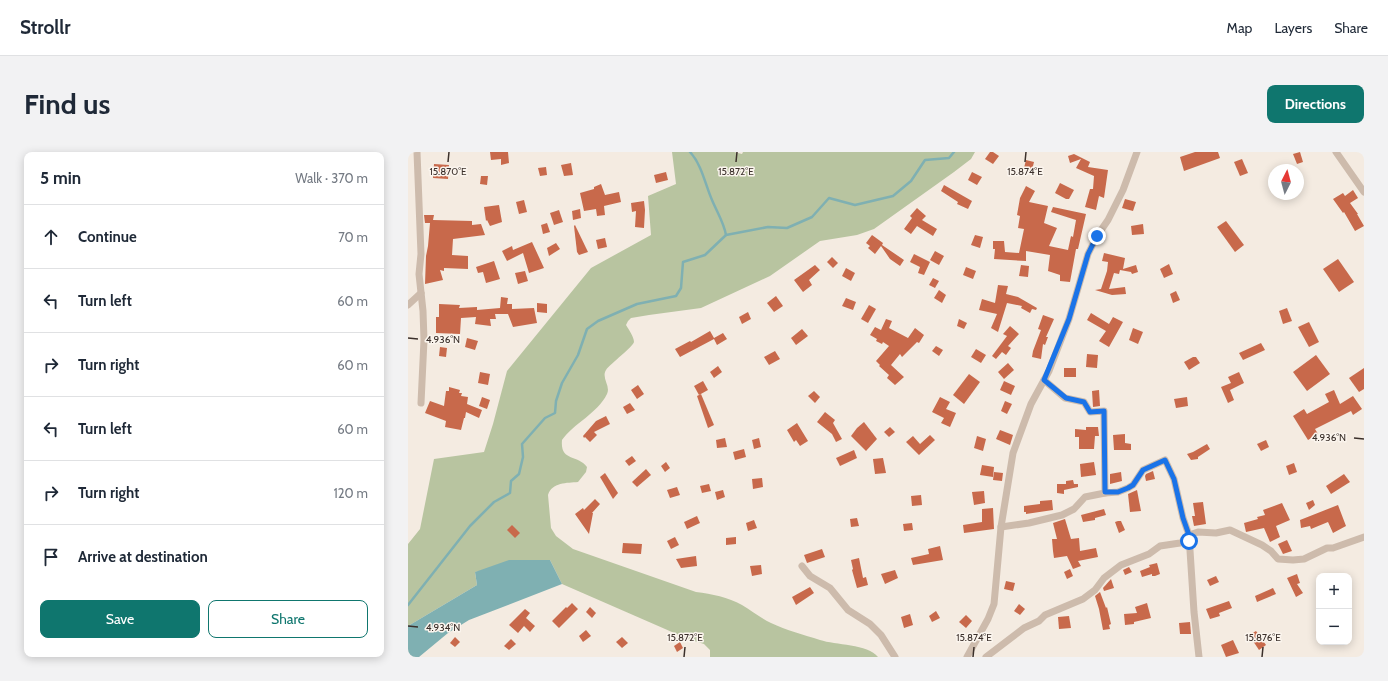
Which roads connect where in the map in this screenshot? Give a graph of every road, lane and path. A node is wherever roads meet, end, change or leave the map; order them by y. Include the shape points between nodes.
1 (417, 152) edge
2 (1137, 152) edge
3 (1336, 152) edge
4 (1364, 192) edge
5 (421, 293) junction
6 (408, 305) edge
7 (1044, 380) junction
8 (422, 403) dead end
9 (1105, 492) junction
10 (1001, 527) junction
11 (1364, 537) edge
12 (1189, 538) junction
13 (802, 566) dead end
14 (895, 657) edge
15 (967, 657) edge
16 (986, 657) edge
17 (1199, 657) edge

1 - 5 street
2 - 7 street via 1120,196 1088,254 1069,319
3 - 4 street
5 - 6 street
5 - 8 street via 424,340
7 - 9 street via 1066,398 1084,402 1090,412 1104,411
7 - 10 street via 1031,404 1013,453
9 - 10 street via 1085,497 1062,515
9 - 12 street via 1118,492 1128,488 1143,470 1165,460 1174,479
10 - 15 street via 994,604
11 - 12 street via 1327,548 1304,559 1293,560 1278,559 1272,551 1230,530 1216,533 1198,532
12 - 16 street via 1160,546 1149,554 1121,565 1083,599 1045,615
12 - 17 street
13 - 14 street via 810,576 830,588 848,610 870,624 881,635

